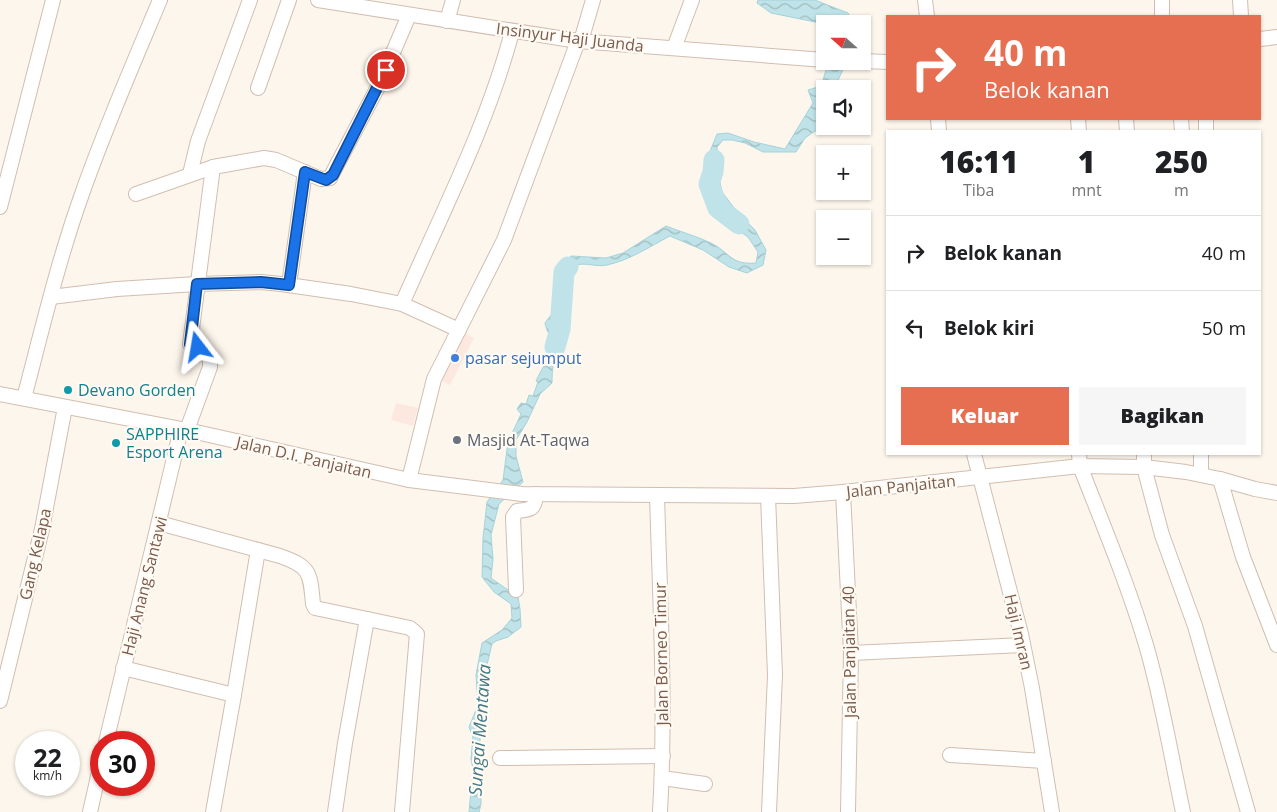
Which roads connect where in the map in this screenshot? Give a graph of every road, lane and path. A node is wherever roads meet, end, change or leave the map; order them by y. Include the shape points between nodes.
1 (53, 0) edge
2 (160, 0) edge
3 (250, 0) edge
4 (289, 0) edge
5 (318, 0) edge
6 (454, 0) edge
7 (593, 0) edge
8 (692, 0) edge
9 (925, 0) edge
10 (1162, 0) edge
11 (1240, 0) edge
12 (342, 2) edge
13 (409, 15) junction
14 (927, 15) edge
15 (1162, 15) edge
16 (1241, 15) edge
17 (447, 21) junction
18 (512, 32) junction
19 (1277, 37) edge
20 (1261, 39) edge
21 (579, 41) junction
22 (674, 48) junction
23 (816, 59) edge
24 (871, 61) edge
25 (886, 62) edge
26 (258, 88) dead end
27 (213, 167) junction
28 (305, 172) junction
29 (190, 174) junction
30 (136, 194) dead end
31 (0, 207) edge
32 (197, 284) junction
33 (289, 285) junction
34 (51, 297) junction
35 (402, 304) junction
36 (459, 330) junction
37 (0, 394) edge
38 (24, 398) junction
39 (65, 406) junction
40 (184, 430) junction
41 (974, 455) edge
42 (1200, 455) edge
43 (1080, 460) edge
44 (1144, 460) edge
45 (1201, 474) junction
46 (979, 477) junction
47 (1220, 479) junction
48 (409, 480) junction
49 (843, 492) junction
50 (1277, 493) edge
51 (529, 494) junction
52 (657, 495) junction
53 (768, 496) junction
54 (159, 523) junction
55 (258, 550) junction
56 (516, 590) dead end
57 (367, 619) junction
58 (1023, 645) junction
59 (1277, 645) edge
60 (851, 653) junction
61 (123, 668) junction
62 (234, 695) junction
63 (0, 701) edge
64 (109, 731) edge
65 (950, 755) dead end
66 (663, 756) junction
67 (500, 758) dead end
68 (1044, 760) junction
69 (662, 778) junction
70 (705, 784) dead end
71 (94, 796) edge
72 (90, 812) edge
73 (213, 812) edge
74 (335, 812) edge
75 (402, 812) edge
76 (660, 812) edge
77 (769, 812) edge
78 (848, 812) edge
79 (1052, 812) edge
80 (1183, 812) edge
81 (1248, 812) edge

1 - 31 street
2 - 34 street via 91,168
3 - 29 street via 198,141
4 - 26 street
5 - 12 street, Insinyur Haji Juanda
6 - 17 street
7 - 21 street
8 - 22 street
9 - 14 street
10 - 15 street
11 - 16 street
12 - 13 street, Insinyur Haji Juanda
13 - 17 street, Insinyur Haji Juanda
13 - 28 street via 380,83 330,178 321,179
17 - 18 street, Insinyur Haji Juanda
18 - 21 street, Insinyur Haji Juanda
18 - 35 street via 478,132
19 - 20 street
21 - 22 street, Insinyur Haji Juanda
21 - 36 street via 510,225
22 - 23 street, Insinyur Haji Juanda
24 - 25 street
27 - 28 street via 267,158
27 - 29 street
27 - 32 street
28 - 33 street
29 - 30 street
32 - 33 street via 261,282
32 - 34 street
32 - 40 street, Haji Anang Santawi via 190,344 207,352 210,367
33 - 35 street
34 - 38 street
35 - 36 street
36 - 48 street via 431,387
37 - 38 street, Jalan D.I. Panjaitan
38 - 39 street, Jalan D.I. Panjaitan
39 - 40 street, Jalan D.I. Panjaitan
39 - 63 street, Gang Kelapa via 40,539
40 - 48 street, Jalan D.I. Panjaitan
40 - 54 street, Haji Anang Santawi
41 - 46 street, Haji Imran
42 - 45 street
43 - 44 street, Jalan Panjaitan
43 - 46 street, Jalan Panjaitan
43 - 80 street via 1146,646
44 - 45 street, Jalan Panjaitan
44 - 81 street via 1162,535 1194,626
45 - 47 street, Jalan Panjaitan
46 - 49 street, Jalan Panjaitan
46 - 58 street, Haji Imran
47 - 50 street, Jalan Panjaitan via 1254,490
47 - 59 street via 1243,557
48 - 51 street, Jalan D.I. Panjaitan
49 - 53 street, Jalan Panjaitan
49 - 60 street, Jalan Panjaitan 40
51 - 52 street, Jalan Panjaitan
51 - 56 street via 534,506 517,512 513,517
52 - 53 street, Jalan Panjaitan
52 - 66 street, Jalan Borneo Timur
53 - 77 street via 776,675
54 - 55 street
54 - 61 street, Haji Anang Santawi
55 - 57 street via 294,561 307,571 315,608
55 - 62 street
57 - 74 street
57 - 75 street via 410,628 417,634
58 - 60 street
58 - 68 street, Haji Imran
60 - 78 street, Jalan Panjaitan 40
61 - 62 street
61 - 64 street, Haji Anang Santawi
62 - 73 street
65 - 68 street
66 - 67 street
66 - 69 street, Jalan Borneo Timur
68 - 79 street, Haji Imran
69 - 70 street
69 - 76 street, Jalan Borneo Timur
71 - 72 street

